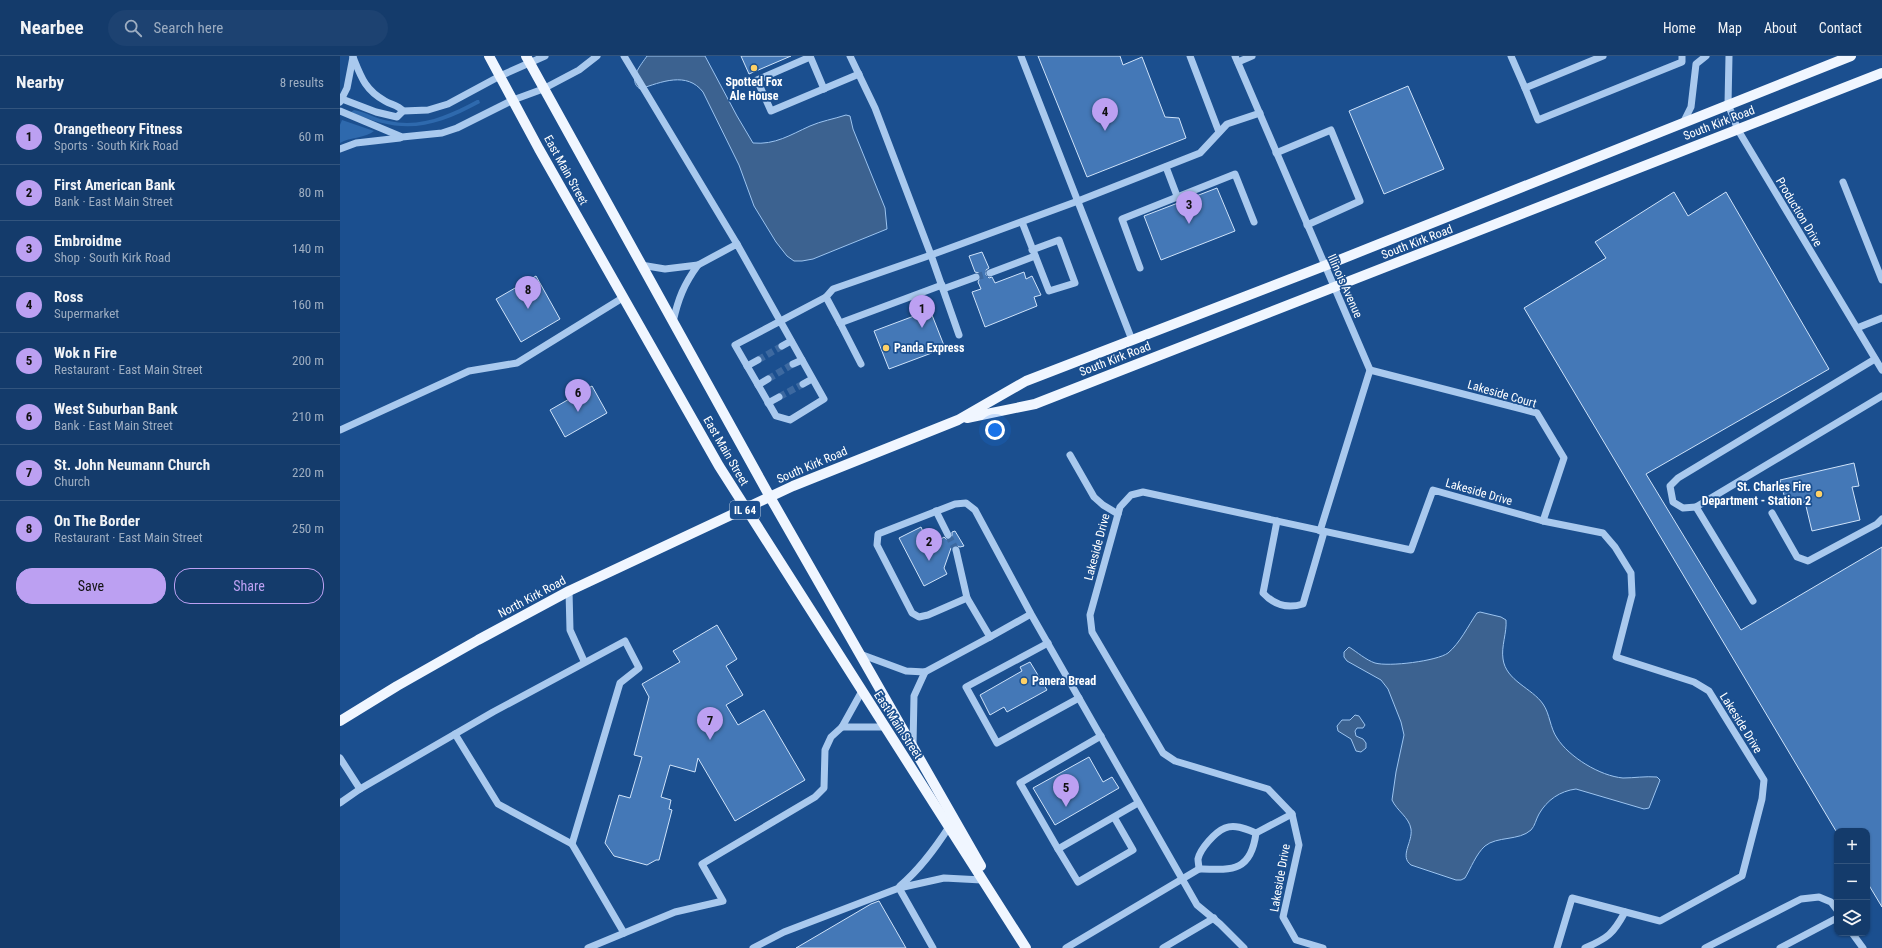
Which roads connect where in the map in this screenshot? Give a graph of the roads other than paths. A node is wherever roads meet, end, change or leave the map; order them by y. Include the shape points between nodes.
1 (353, 56) edge
2 (489, 56) edge
3 (545, 56) edge
4 (596, 56) edge
5 (624, 56) edge
6 (810, 56) edge
7 (850, 56) edge
8 (1021, 56) edge
9 (1190, 56) edge
10 (1252, 56) edge
11 (1511, 56) edge
12 (1603, 56) edge
13 (1682, 56) edge
14 (1706, 56) edge
15 (1729, 56) edge
16 (1851, 56) edge
17 (1237, 59) edge
18 (528, 60) edge
19 (1882, 73) edge
20 (858, 74) junction
21 (500, 76) junction
22 (1524, 88) junction
23 (543, 89) junction
24 (824, 89) junction
25 (513, 100) junction
26 (341, 101) edge
27 (1728, 104) junction
28 (404, 111) junction
29 (340, 112) edge
30 (1260, 113) junction
31 (1684, 121) junction
32 (1738, 130) junction
33 (1220, 132) junction
34 (402, 138) junction
35 (340, 149) edge
36 (1276, 153) junction
37 (1166, 167) junction
38 (1843, 182) dead end
39 (1177, 196) junction
40 (1078, 201) junction
41 (1022, 222) junction
42 (1254, 222) dead end
43 (1307, 225) junction
44 (737, 244) junction
45 (1034, 253) junction
46 (931, 255) junction
47 (641, 265) junction
48 (698, 265) junction
49 (1324, 266) junction
50 (1140, 268) dead end
51 (990, 272) tunnel mouth
52 (976, 277) tunnel mouth
53 (1882, 280) edge
54 (942, 287) junction
55 (1334, 288) junction
56 (624, 297) junction
57 (826, 297) junction
58 (1882, 318) edge
59 (780, 321) junction
60 (673, 322) junction
61 (840, 323) junction
62 (1857, 328) junction
63 (959, 335) dead end
64 (1132, 340) junction
65 (791, 341) junction
66 (782, 346) tunnel mouth
67 (1875, 358) junction
68 (758, 360) tunnel mouth
69 (802, 360) junction
70 (793, 364) tunnel mouth
71 (861, 364) dead end
72 (747, 366) junction
73 (1370, 370) junction
74 (1882, 370) edge
75 (768, 379) tunnel mouth
76 (812, 379) junction
77 (803, 384) tunnel mouth
78 (758, 385) junction
79 (1882, 396) edge
80 (779, 397) tunnel mouth
81 (768, 403) junction
82 (958, 420) junction
83 (340, 430) edge
84 (1070, 455) dead end
85 (770, 497) junction
86 (1696, 508) junction
87 (744, 509) junction
88 (936, 512) junction
89 (1772, 513) dead end
90 (1118, 514) junction
91 (1882, 519) edge
92 (1277, 521) junction
93 (1543, 521) junction
94 (1322, 531) junction
95 (948, 535) tunnel mouth
96 (956, 550) tunnel mouth
97 (569, 591) junction
98 (967, 598) junction
99 (1753, 601) dead end
100 (1031, 614) junction
101 (990, 637) junction
102 (1048, 643) junction
103 (860, 654) junction
104 (584, 661) junction
105 (925, 672) junction
106 (862, 691) junction
107 (1079, 698) junction
108 (340, 721) edge
109 (842, 727) junction
110 (884, 727) junction
111 (455, 734) junction
112 (1101, 736) junction
113 (913, 745) junction
114 (340, 758) edge
115 (360, 789) junction
116 (340, 803) edge
117 (1138, 803) junction
118 (1292, 814) junction
119 (1114, 817) junction
120 (949, 827) junction
121 (1256, 833) junction
122 (572, 844) junction
123 (1058, 849) junction
124 (1199, 869) junction
125 (1182, 879) junction
126 (982, 880) junction
127 (898, 888) junction
128 (1834, 906) edge
129 (1625, 912) junction
130 (1214, 918) junction
131 (1834, 920) edge
132 (624, 933) junction
133 (1854, 936) edge
134 (588, 948) edge
135 (753, 948) edge
136 (933, 948) edge
137 (1027, 948) edge
138 (1066, 948) edge
139 (1163, 948) edge
140 (1244, 948) edge
141 (1323, 948) edge
142 (1557, 948) edge
143 (1585, 948) edge
144 (1705, 948) edge
145 (1780, 948) edge
146 (1862, 948) edge

1 - 26 street via 347,88
1 - 28 street via 368,89 382,100
2 - 21 main road, East Main Street / IL 64
3 - 18 street
4 - 23 street via 579,70
5 - 44 street
6 - 24 street
6 - 24 street via 757,80 771,111
7 - 20 street
8 - 40 street
9 - 33 street
10 - 17 street
11 - 22 street
12 - 22 street
13 - 22 street via 1682,62 1538,120
14 - 31 street via 1696,64 1691,107
15 - 27 street, Production Drive
16 - 27 main road, South Kirk Road
17 - 30 street, Illinois Avenue
18 - 21 street
18 - 23 main road, East Main Street / IL 64
19 - 32 main road, South Kirk Road
20 - 24 street
20 - 46 street via 875,108
21 - 25 main road, East Main Street / IL 64
21 - 28 street via 448,104 428,110
23 - 25 street
23 - 47 main road, East Main Street / IL 64
25 - 34 street via 457,128 442,133
25 - 56 main road, East Main Street / IL 64
26 - 28 street via 397,117
27 - 31 main road, South Kirk Road
27 - 32 street, Production Drive
29 - 34 street
30 - 33 street via 1228,124
30 - 36 street, Illinois Avenue
31 - 49 main road, South Kirk Road
32 - 55 main road, South Kirk Road
32 - 62 street, Production Drive
33 - 37 street via 1200,153
34 - 35 street via 356,143
36 - 43 street, Illinois Avenue
36 - 43 street via 1331,130 1360,201
37 - 39 street
37 - 40 street
38 - 53 street
39 - 42 street via 1236,174
39 - 50 street via 1122,219
40 - 41 street
40 - 64 street
41 - 45 street
41 - 46 street
43 - 49 street, Illinois Avenue
44 - 48 street
44 - 59 street
45 - 45 street via 1049,292 1075,283 1059,240
45 - 51 street
46 - 54 street
46 - 57 street via 833,289
47 - 48 street via 665,269
47 - 60 main road, East Main Street / IL 64
48 - 60 street via 679,297
49 - 55 street, Illinois Avenue
49 - 64 main road, South Kirk Road
52 - 54 street
54 - 61 street
54 - 63 street
55 - 73 street, Illinois Avenue
55 - 82 main road, South Kirk Road via 1035,404
56 - 83 street via 517,363 468,371
56 - 87 main road, East Main Street / IL 64
57 - 59 street
57 - 61 street
58 - 62 street
59 - 65 street
59 - 72 street via 735,345
60 - 85 main road, East Main Street / IL 64
61 - 71 street
62 - 67 street, Production Drive
64 - 82 main road, South Kirk Road via 1026,381
65 - 66 street
65 - 69 street
67 - 74 street, Production Drive
67 - 86 street via 1678,478 1670,486 1673,502 1683,508
68 - 72 street
69 - 70 street
69 - 76 street
72 - 78 street
73 - 93 street, Lakeside Court via 1537,413 1564,458
73 - 94 street
75 - 78 street
76 - 77 street
76 - 81 street via 824,399 790,420 776,416
78 - 81 street
79 - 86 street
80 - 81 street
82 - 85 main road, South Kirk Road
84 - 90 street via 1094,497
85 - 87 main road, South Kirk Road
85 - 103 main road, East Main Street / IL 64
86 - 99 street
87 - 97 main road, North Kirk Road
87 - 106 main road, East Main Street / IL 64
88 - 95 street
88 - 98 street via 878,534 876,545 912,613 919,617 928,615
88 - 100 street via 955,504 966,503 975,510
89 - 91 street via 1797,557 1808,561
90 - 92 street, Lakeside Drive via 1120,507 1131,495 1143,492
90 - 118 street, Lakeside Drive via 1090,615 1092,632 1163,753 1175,761 1268,789
92 - 94 street, Lakeside Drive
92 - 94 street via 1263,593 1271,602 1293,607 1303,604
93 - 94 street, Lakeside Drive via 1433,490 1411,550
93 - 129 street, Lakeside Drive via 1603,533 1631,573 1632,595 1616,657 1694,682 1709,691 1764,780 1762,798 1742,876 1660,921
96 - 98 street
97 - 104 street via 570,630
97 - 108 main road, North Kirk Road via 444,659
98 - 101 street
100 - 101 street
100 - 102 street
101 - 105 street
102 - 107 street
102 - 107 street via 966,687 997,743
103 - 105 street via 900,669
103 - 113 main road, East Main Street / IL 64
104 - 111 street
104 - 122 street via 625,641 639,668 620,683
105 - 113 street via 914,696
106 - 109 street
106 - 110 main road, East Main Street / IL 64
107 - 112 street
109 - 110 street
109 - 132 street via 831,737 825,750 824,788 815,797 702,864 723,901 675,912
110 - 120 main road, East Main Street / IL 64
111 - 115 street
111 - 122 street via 498,804
112 - 117 street
112 - 123 street via 1020,783
113 - 137 main road, East Main Street / IL 64
114 - 115 street
115 - 116 street
117 - 119 street
117 - 125 street
118 - 121 street
118 - 141 street, Lakeside Drive via 1299,845 1283,917 1296,940
119 - 123 street
119 - 123 street via 1133,850 1078,882
120 - 126 main road, East Main Street / IL 64
120 - 127 street via 917,872
121 - 124 street via 1251,855 1240,865 1221,870
121 - 124 street via 1238,827 1224,828 1202,851 1198,858
122 - 132 street
124 - 125 street
125 - 130 street via 1197,905
125 - 138 street
126 - 127 street via 944,878
126 - 137 main road, East Main Street / IL 64
127 - 135 street via 784,932
127 - 136 street
128 - 144 street via 1831,902 1819,898 1801,899
129 - 142 street, Lakeside Drive via 1572,898
129 - 143 street via 1616,929 1605,939
130 - 139 street
130 - 140 street
131 - 145 street
132 - 134 street
133 - 146 street

